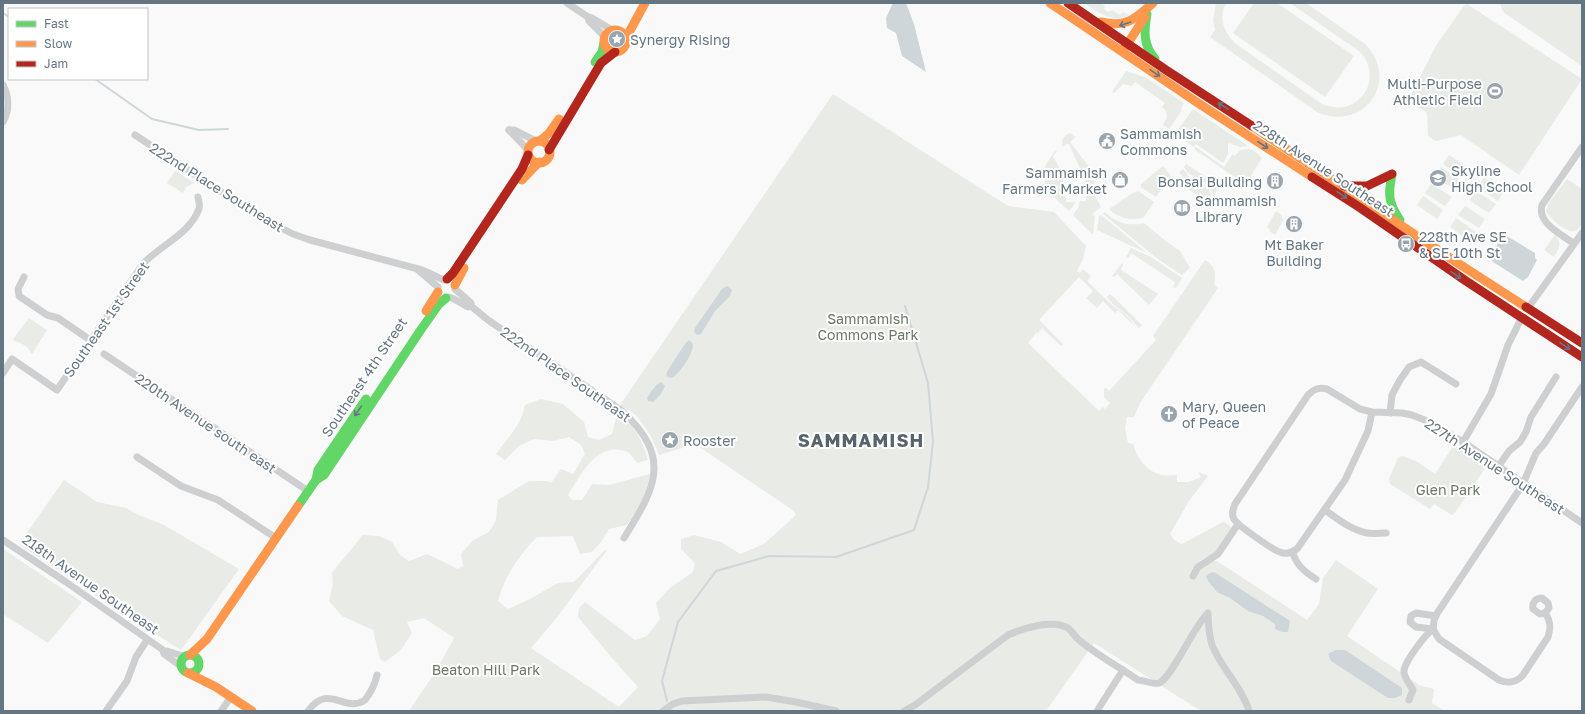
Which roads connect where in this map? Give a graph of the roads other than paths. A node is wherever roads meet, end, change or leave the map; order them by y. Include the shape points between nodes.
1 (567, 3) edge
2 (637, 3) edge
3 (645, 3) edge
4 (1050, 3) edge
5 (1068, 3) edge
6 (1153, 3) edge
7 (1147, 14) junction
8 (588, 18) junction
9 (1091, 19) junction
10 (614, 30) junction
11 (626, 38) junction
12 (605, 40) junction
13 (1127, 44) junction
14 (615, 52) junction
15 (1122, 52) junction
16 (1166, 70) junction
17 (3, 84) edge
18 (3, 122) edge
19 (135, 135) dead end
20 (538, 141) junction
21 (1582, 147) edge
22 (549, 150) junction
23 (528, 152) junction
24 (539, 162) junction
25 (1344, 186) junction
26 (198, 197) dead end
27 (1405, 227) junction
28 (1582, 233) edge
29 (1573, 243) junction
30 (415, 268) junction
31 (24, 277) dead end
32 (445, 280) junction
33 (1487, 282) junction
34 (455, 287) junction
35 (438, 289) junction
36 (447, 297) junction
37 (471, 306) junction
38 (1528, 308) junction
39 (1522, 318) junction
40 (1557, 327) junction
41 (90, 340) junction
42 (1582, 343) edge
43 (104, 354) dead end
44 (1582, 357) edge
45 (3, 373) edge
46 (1556, 377) dead end
47 (1456, 384) dead end
48 (1582, 387) edge
49 (1372, 412) junction
50 (1390, 413) junction
51 (1463, 442) junction
52 (137, 457) dead end
53 (1498, 467) junction
54 (316, 480) junction
55 (1523, 484) junction
56 (308, 491) junction
57 (1325, 510) junction
58 (1582, 523) edge
59 (1238, 524) junction
60 (1386, 533) dead end
61 (276, 538) junction
62 (624, 538) dead end
63 (3, 540) edge
64 (1291, 553) junction
65 (1193, 576) dead end
66 (1316, 579) dead end
67 (1545, 613) dead end
68 (1436, 616) junction
69 (1433, 629) junction
70 (207, 639) junction
71 (147, 640) junction
72 (163, 650) junction
73 (188, 656) junction
74 (198, 664) junction
75 (185, 670) junction
76 (1123, 670) junction
77 (377, 675) dead end
78 (216, 687) junction
79 (231, 697) junction
80 (1409, 700) dead end
81 (665, 709) edge
82 (345, 710) edge
83 (106, 711) edge
84 (221, 711) edge
85 (252, 711) edge
86 (308, 711) edge
87 (836, 711) edge
88 (904, 711) edge
89 (1097, 711) edge
90 (1249, 711) edge

1 - 8 street
2 - 10 street via 631,16
3 - 11 street
4 - 15 street, 228th Avenue Southeast
5 - 9 street, 228th Avenue Southeast
6 - 7 street
6 -> 9 street via 1134,20 1121,26
7 - 13 street
7 - 16 street via 1145,44 1151,55
8 - 10 street
8 - 12 street
9 - 13 street, 228th Avenue Southeast
10 - 11 street via 623,33
10 - 12 street
11 - 14 street via 625,47
12 - 14 street via 608,50
12 - 20 street via 602,52 556,124
13 - 15 street
13 - 16 street, 228th Avenue Southeast
14 - 22 street via 601,63
15 -> 39 street, 228th Avenue Southeast via 1360,207
25 -> 16 street, 228th Avenue Southeast
17 - 18 street via 8,98 8,109
19 - 30 street, 222nd Place Southeast via 258,216 293,234
20 - 22 street via 546,144
20 - 23 street via 531,145
20 - 23 street via 514,130 508,130
21 - 29 street via 1542,205 1541,214 1546,223
22 - 24 street via 548,157
23 - 24 street via 532,161
23 - 32 street via 522,169 454,271
24 - 34 street via 527,173 460,274
25 - 27 street, 228th Avenue Southeast
25 - 27 street via 1368,186 1392,174 1388,191 1389,202
26 - 41 street, Southeast 1st Street via 200,208 190,224 151,256
27 - 33 street, 228th Avenue Southeast
28 - 29 street
29 - 38 street
30 - 32 street, 222nd Place Southeast
30 - 35 street, 222nd Place Southeast
31 - 41 street via 18,289 19,296
32 - 34 street via 452,281
32 - 35 street via 439,283
33 - 38 street, 228th Avenue Southeast
33 - 39 street via 1495,293 1515,306
34 - 36 street via 453,294
34 - 37 street, 222nd Place Southeast
35 - 36 street via 441,296
35 -> 54 street, Southeast 4th Street via 411,334 318,470
36 - 37 street, 222nd Place Southeast
36 - 54 street, Southeast 4th Street via 439,304 324,475
37 - 62 street, 222nd Place Southeast via 622,411 648,441 654,465 653,482 650,494
38 - 40 street, 228th Avenue Southeast
39 - 40 street via 1532,317 1550,329
39 -> 44 street, 228th Avenue Southeast
39 - 51 street via 1508,345 1491,394
40 - 42 street, 228th Avenue Southeast
41 - 45 street, Southeast 1st Street via 57,390 12,359
43 - 56 street, 220th Avenue south east
46 - 53 street via 1531,417 1520,442 1509,451
47 - 50 street via 1420,362 1409,367 1400,380 1392,395
48 - 55 street via 1536,453
49 - 50 street, 227th Avenue Southeast
49 - 57 street via 1368,431 1352,467
49 - 59 street, 227th Avenue Southeast via 1354,406 1327,389 1317,389 1308,395 1232,510
50 - 51 street, 227th Avenue Southeast via 1422,418
51 - 53 street, 227th Avenue Southeast
52 - 61 street via 181,486 218,500
53 - 55 street, 227th Avenue Southeast
54 - 56 street, Southeast 4th Street
55 - 58 street, 227th Avenue Southeast
55 - 68 street
56 - 61 street, Southeast 4th Street
57 - 60 street via 1359,531
57 - 64 street via 1301,544
59 - 64 street via 1276,551
59 - 65 street via 1218,554 1198,567
61 - 70 street, Southeast 4th Street
63 - 71 street, 218th Avenue Southeast
64 - 66 street
67 - 69 street via 1551,625 1548,637 1523,675 1515,681 1499,680 1439,638
68 - 69 street
68 - 69 street via 1416,613 1411,616 1410,622 1416,628
69 - 80 street via 1427,633 1406,664 1405,677 1413,690
70 - 73 street, Southeast 4th Street
70 - 74 street, Southeast 4th Street via 208,643
71 - 72 street, 218th Avenue Southeast
71 - 83 street via 136,657 126,681
72 - 73 street, 218th Avenue Southeast
72 - 75 street, 218th Avenue Southeast via 164,654
73 - 74 street via 194,656
73 - 75 street via 182,660
74 - 75 street via 194,672
74 - 78 street, 218th Avenue Southeast via 204,676
75 - 78 street, 218th Avenue Southeast
76 - 88 street via 1078,640 1068,628 1041,624 1008,635
76 - 89 street
76 - 90 street via 1138,680 1153,684 1161,682 1169,675 1208,613 1213,646
77 - 82 street via 373,689 361,707 354,711
78 - 79 street, 218th Avenue Southeast
79 - 84 street
79 - 85 street, 218th Avenue Southeast
81 - 87 street via 682,701 766,697
82 - 86 street via 323,701 315,703

